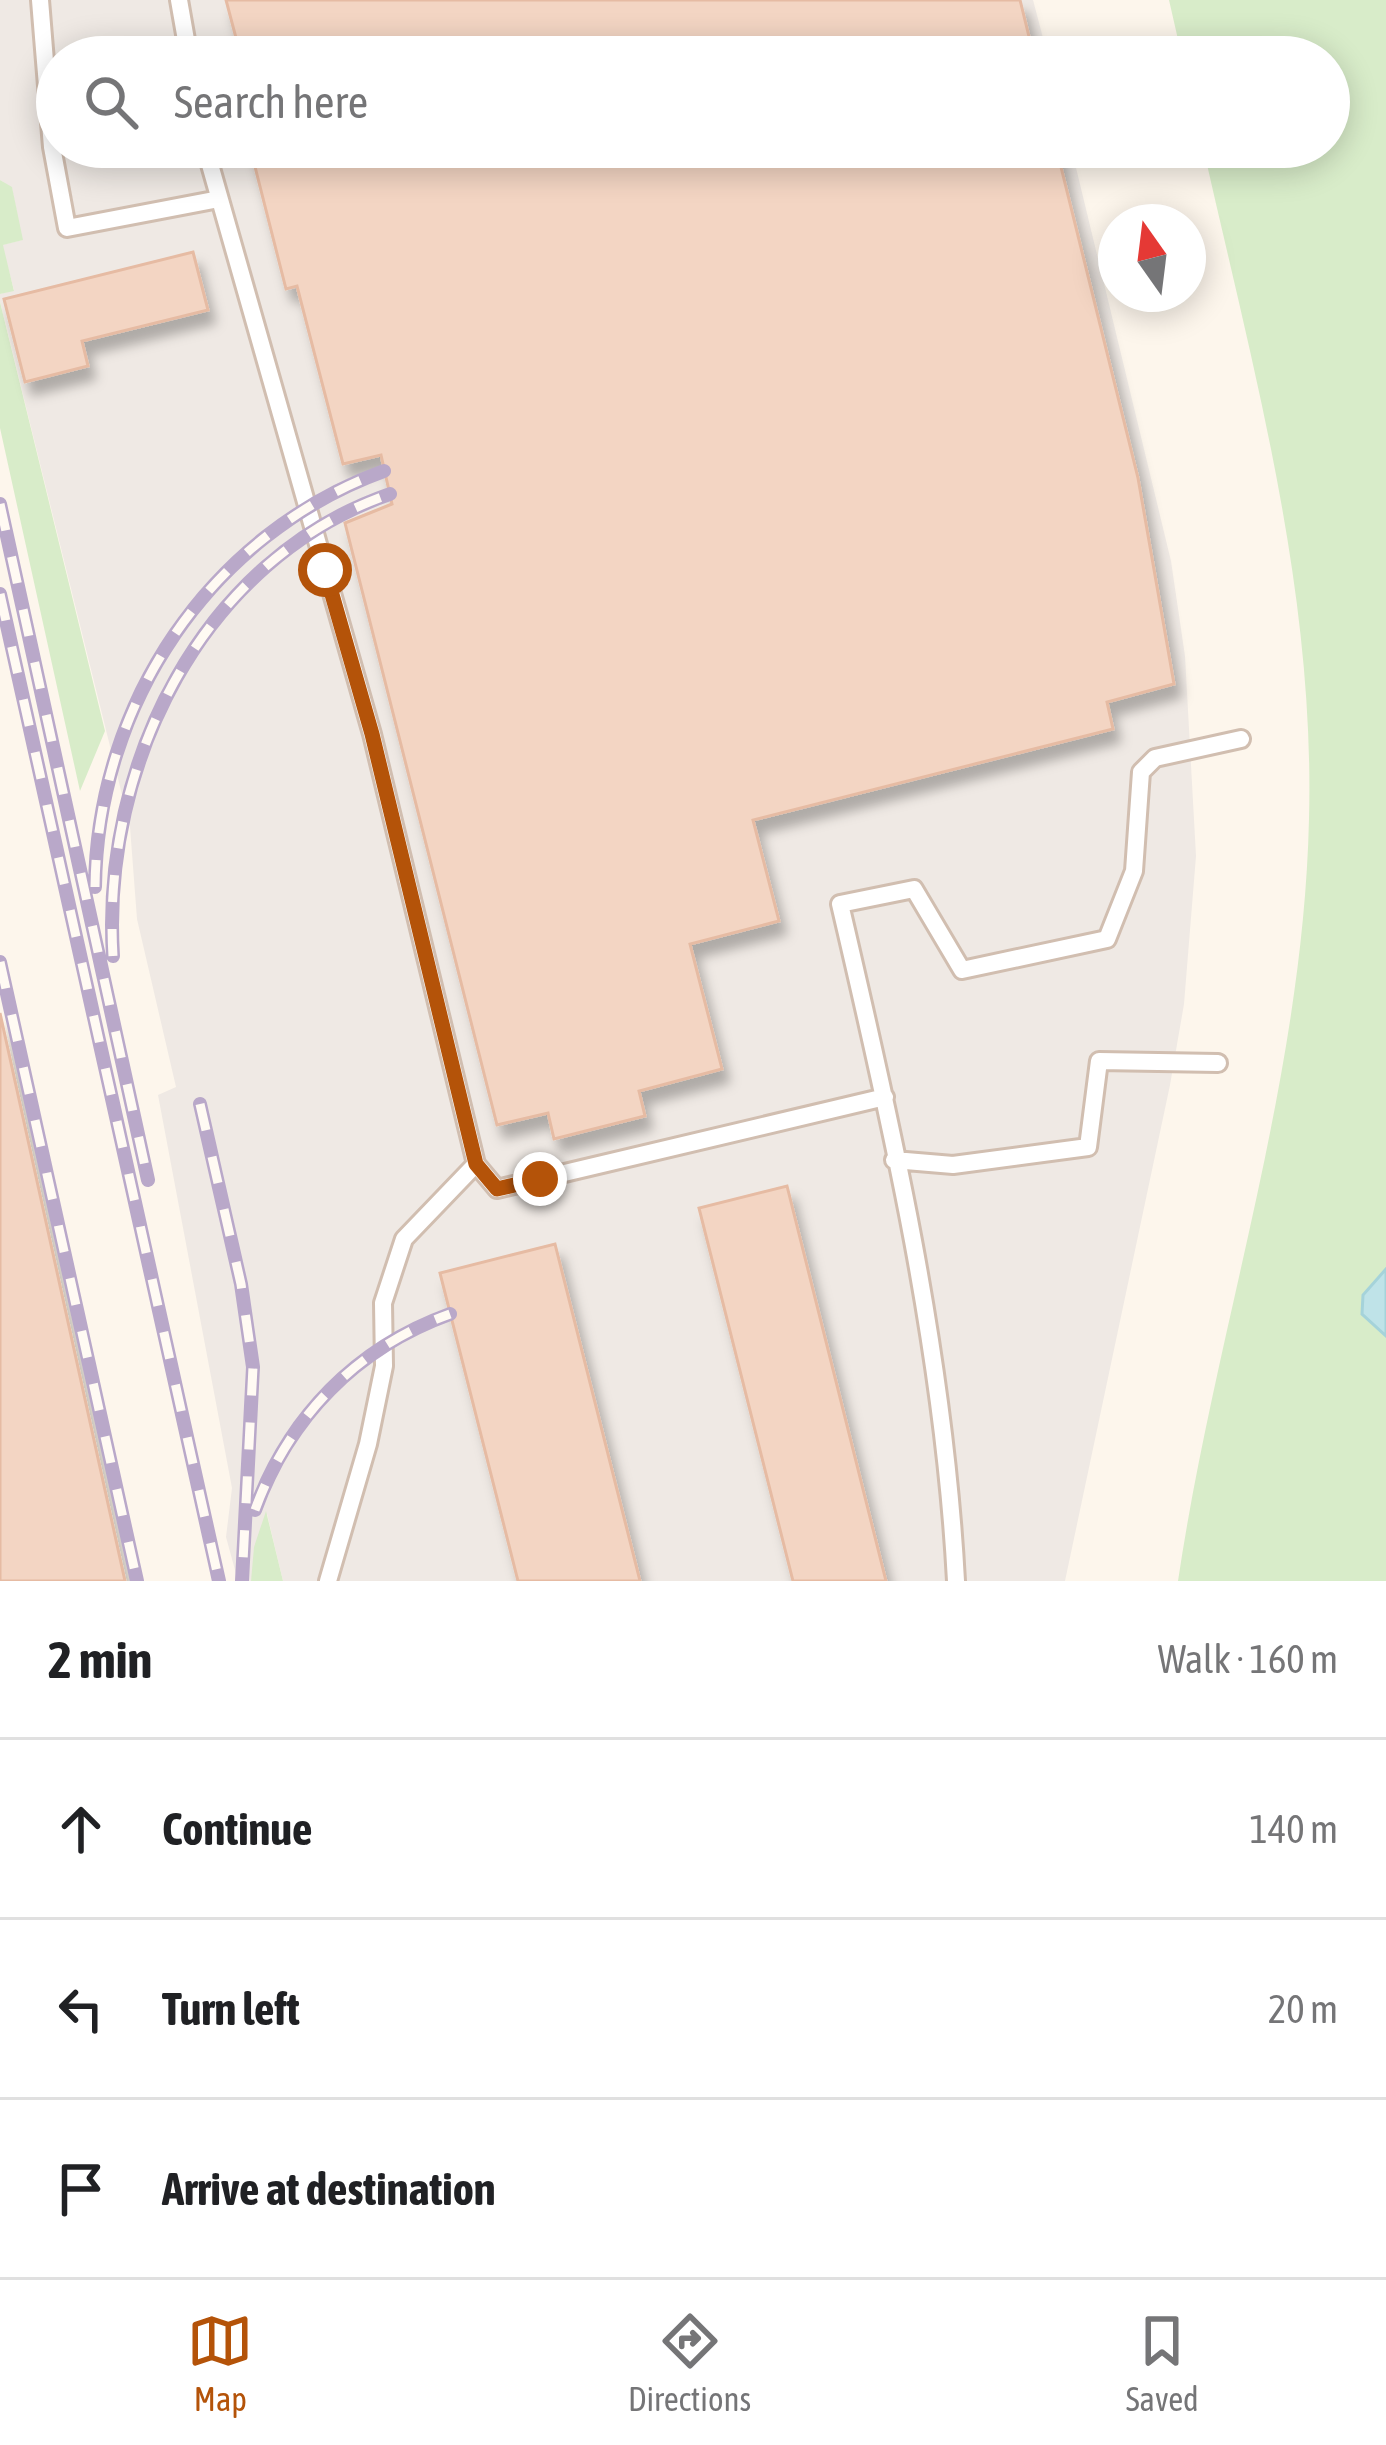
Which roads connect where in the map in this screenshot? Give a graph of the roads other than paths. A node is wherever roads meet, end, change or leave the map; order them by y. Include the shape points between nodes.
1 (40, 0) edge
2 (179, 0) edge
3 (43, 36) edge
4 (185, 36) edge
5 (56, 168) edge
6 (211, 168) edge
7 (219, 199) junction
8 (1241, 739) dead end
9 (1218, 1063) dead end
10 (886, 1097) junction
11 (894, 1160) junction
12 (476, 1164) junction
13 (328, 1581) edge
14 (956, 1581) edge

1 - 3 lane
2 - 4 lane
5 - 7 lane via 67,228
6 - 7 lane
7 - 12 lane via 372,734
8 - 10 lane via 1155,758 1141,772 1134,871 1107,938 962,970 914,889 840,904
9 - 11 lane via 1100,1061 1088,1147 953,1165
10 - 11 lane
10 - 12 lane via 497,1189
11 - 14 lane via 950,1462
12 - 13 lane via 404,1239 383,1303 384,1366 368,1444

